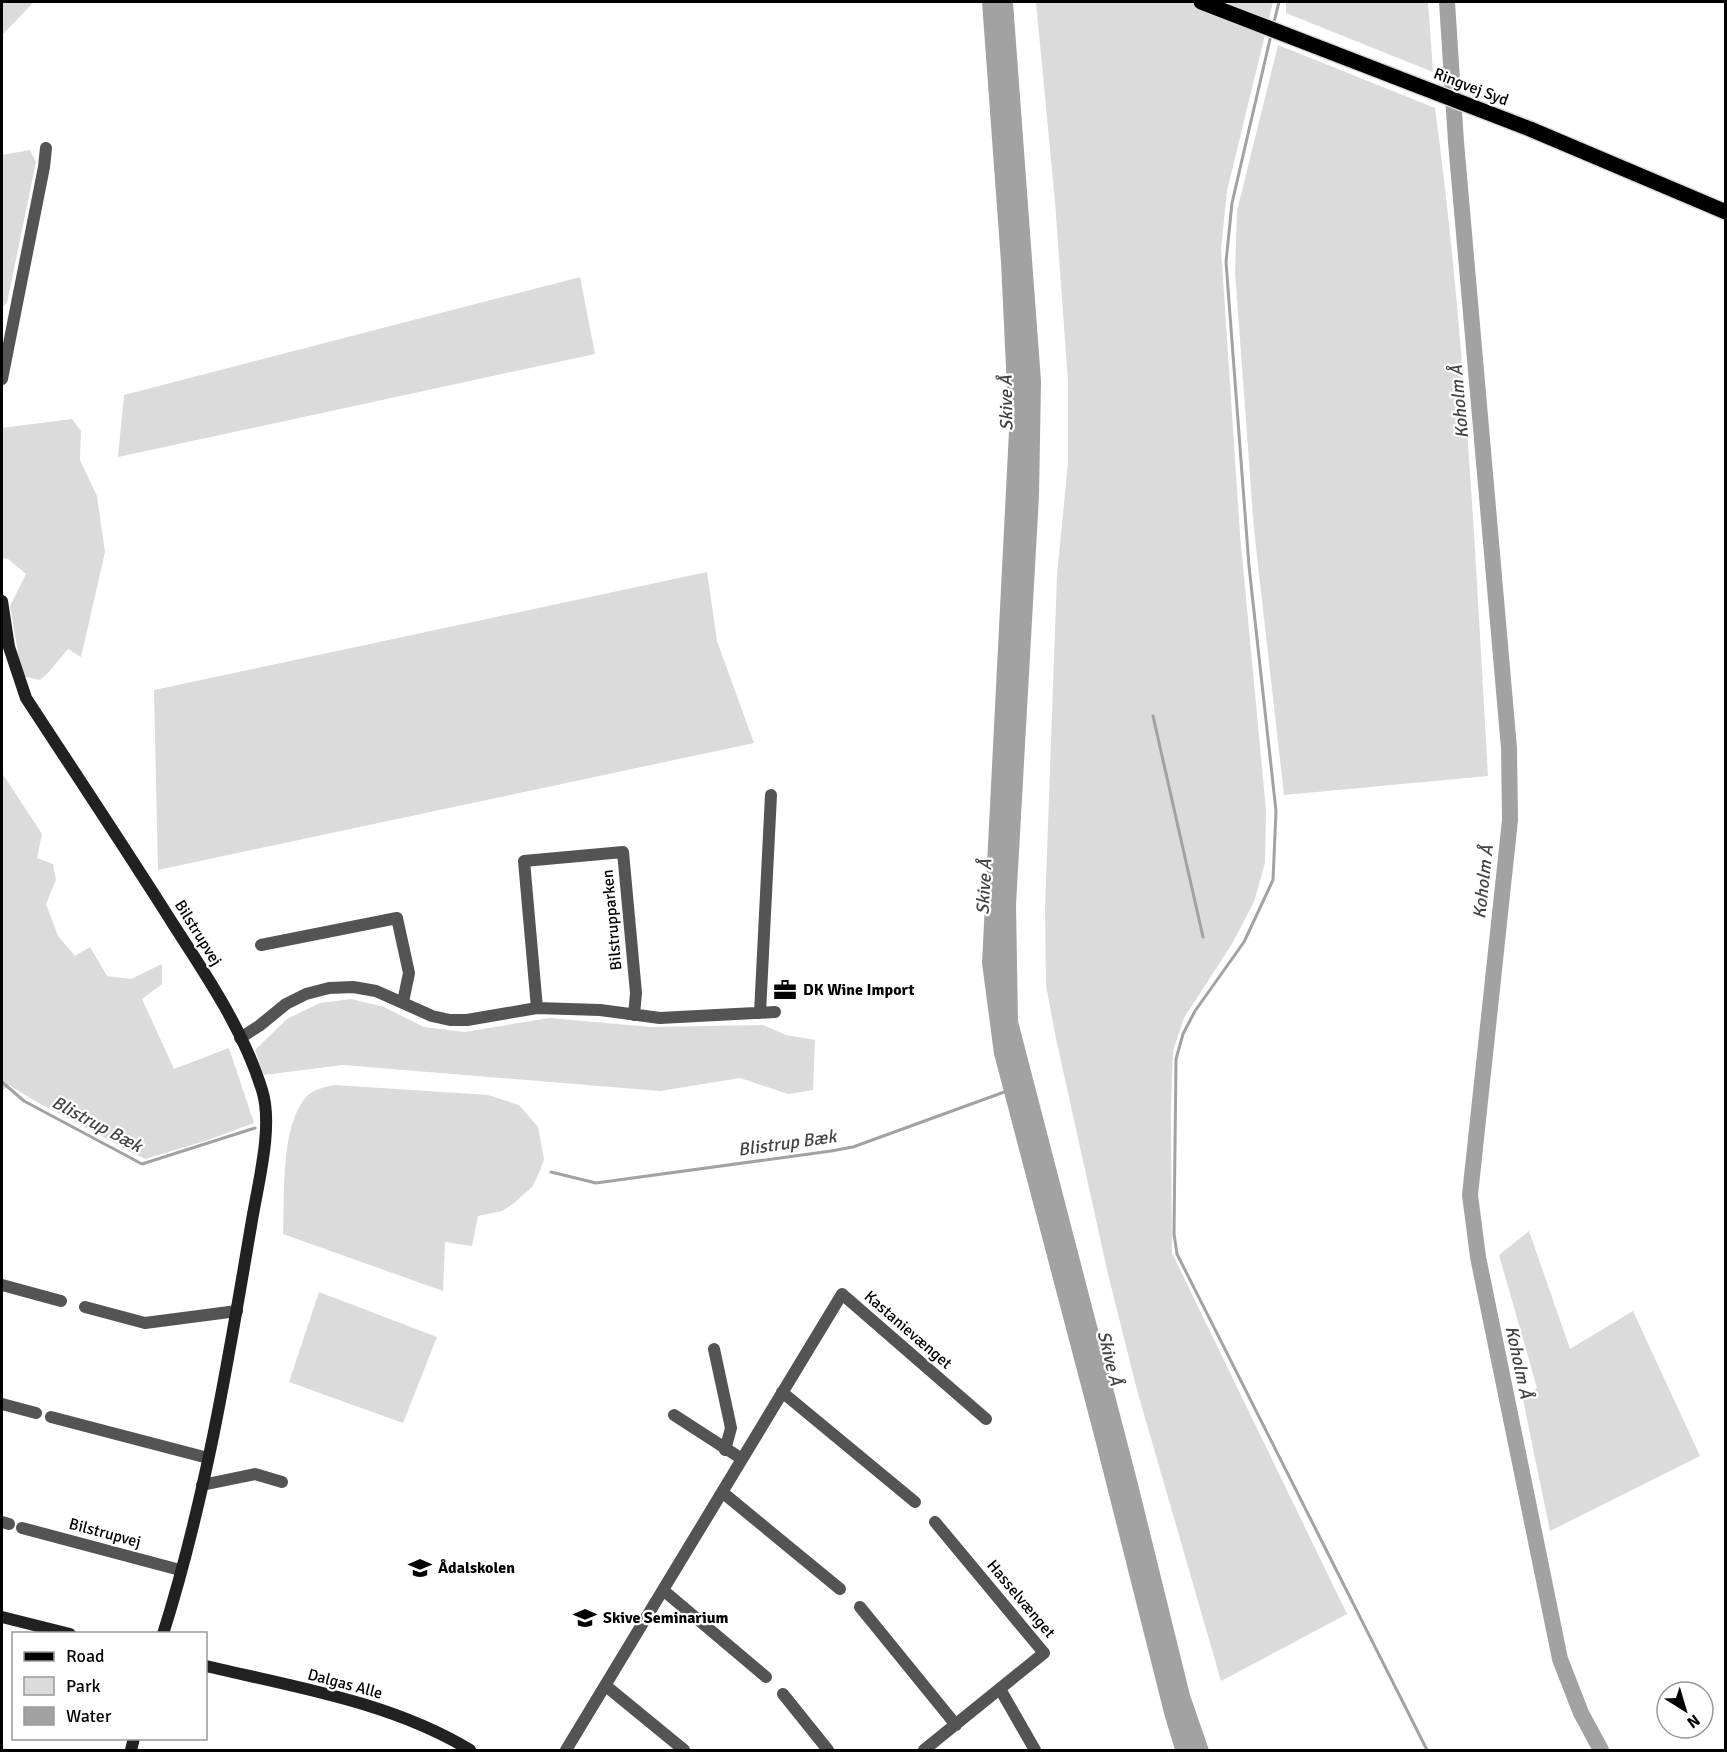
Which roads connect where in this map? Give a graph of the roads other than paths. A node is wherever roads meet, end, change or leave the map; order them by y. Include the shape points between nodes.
1 (1201, 2) edge
2 (46, 148) dead end
3 (1725, 212) edge
4 (2, 379) edge
5 (2, 601) edge
6 (771, 795) dead end
7 (261, 945) dead end
8 (403, 1002) junction
9 (537, 1008) junction
10 (775, 1012) dead end
11 (760, 1013) junction
12 (634, 1015) junction
13 (240, 1038) junction
14 (2, 1284) edge
15 (60, 1301) dead end
16 (85, 1307) dead end
17 (237, 1311) junction
18 (714, 1349) dead end
19 (782, 1392) junction
20 (2, 1404) edge
21 (36, 1413) dead end
22 (674, 1415) dead end
23 (51, 1417) dead end
24 (986, 1419) dead end
25 (725, 1450) junction
26 (208, 1458) junction
27 (742, 1459) junction
28 (282, 1482) dead end
29 (202, 1485) junction
30 (723, 1492) junction
31 (915, 1503) dead end
32 (935, 1522) dead end
33 (22, 1528) dead end
34 (180, 1569) junction
35 (840, 1589) dead end
36 (663, 1590) junction
37 (860, 1608) dead end
38 (2, 1617) edge
39 (62, 1632) edge
40 (164, 1632) edge
41 (207, 1666) edge
42 (766, 1677) dead end
43 (606, 1686) junction
44 (1000, 1689) junction
45 (783, 1694) dead end
46 (956, 1725) junction
47 (470, 1750) edge
48 (566, 1750) edge
49 (684, 1750) edge
50 (828, 1750) edge
51 (924, 1750) edge
52 (1035, 1750) edge

1 - 3 main road, Ringvej Syd via 1530,129
2 - 4 street
5 - 13 street, Bilstrupvej via 9,647 26,698 212,986
6 - 11 street
7 - 8 street via 397,918 409,973
8 - 9 street via 450,1020
8 - 13 street via 375,991 329,988 286,1004
9 - 12 street
9 - 12 street, Bilstrupparken via 524,861 623,852 636,993
10 - 11 street
11 - 12 street via 687,1018
13 - 17 street, Bilstrupvej via 262,1091 267,1129
14 - 15 street
16 - 17 street via 145,1323
17 - 26 street, Bilstrupvej
18 - 25 street via 731,1428
19 - 24 street, Kastanievænget via 842,1294
19 - 27 street, Kastanievænget
19 - 31 street
20 - 21 street
22 - 25 street
23 - 26 street
25 - 27 street
26 - 29 street, Bilstrupvej
27 - 30 street, Kastanievænget
28 - 29 street via 255,1474
29 - 34 street, Bilstrupvej
30 - 35 street
30 - 36 street, Kastanievænget
32 - 44 street, Hasselvænget via 1044,1653
33 - 34 street, Bilstrupvej
34 - 40 street, Bilstrupvej
36 - 42 street
36 - 43 street, Kastanievænget
37 - 46 street
38 - 39 street
41 - 47 street, Dalgas Alle via 381,1710
43 - 48 street, Kastanievænget
43 - 49 street
44 - 46 street, Hasselvænget
44 - 52 street
45 - 50 street
46 - 51 street, Hasselvænget

